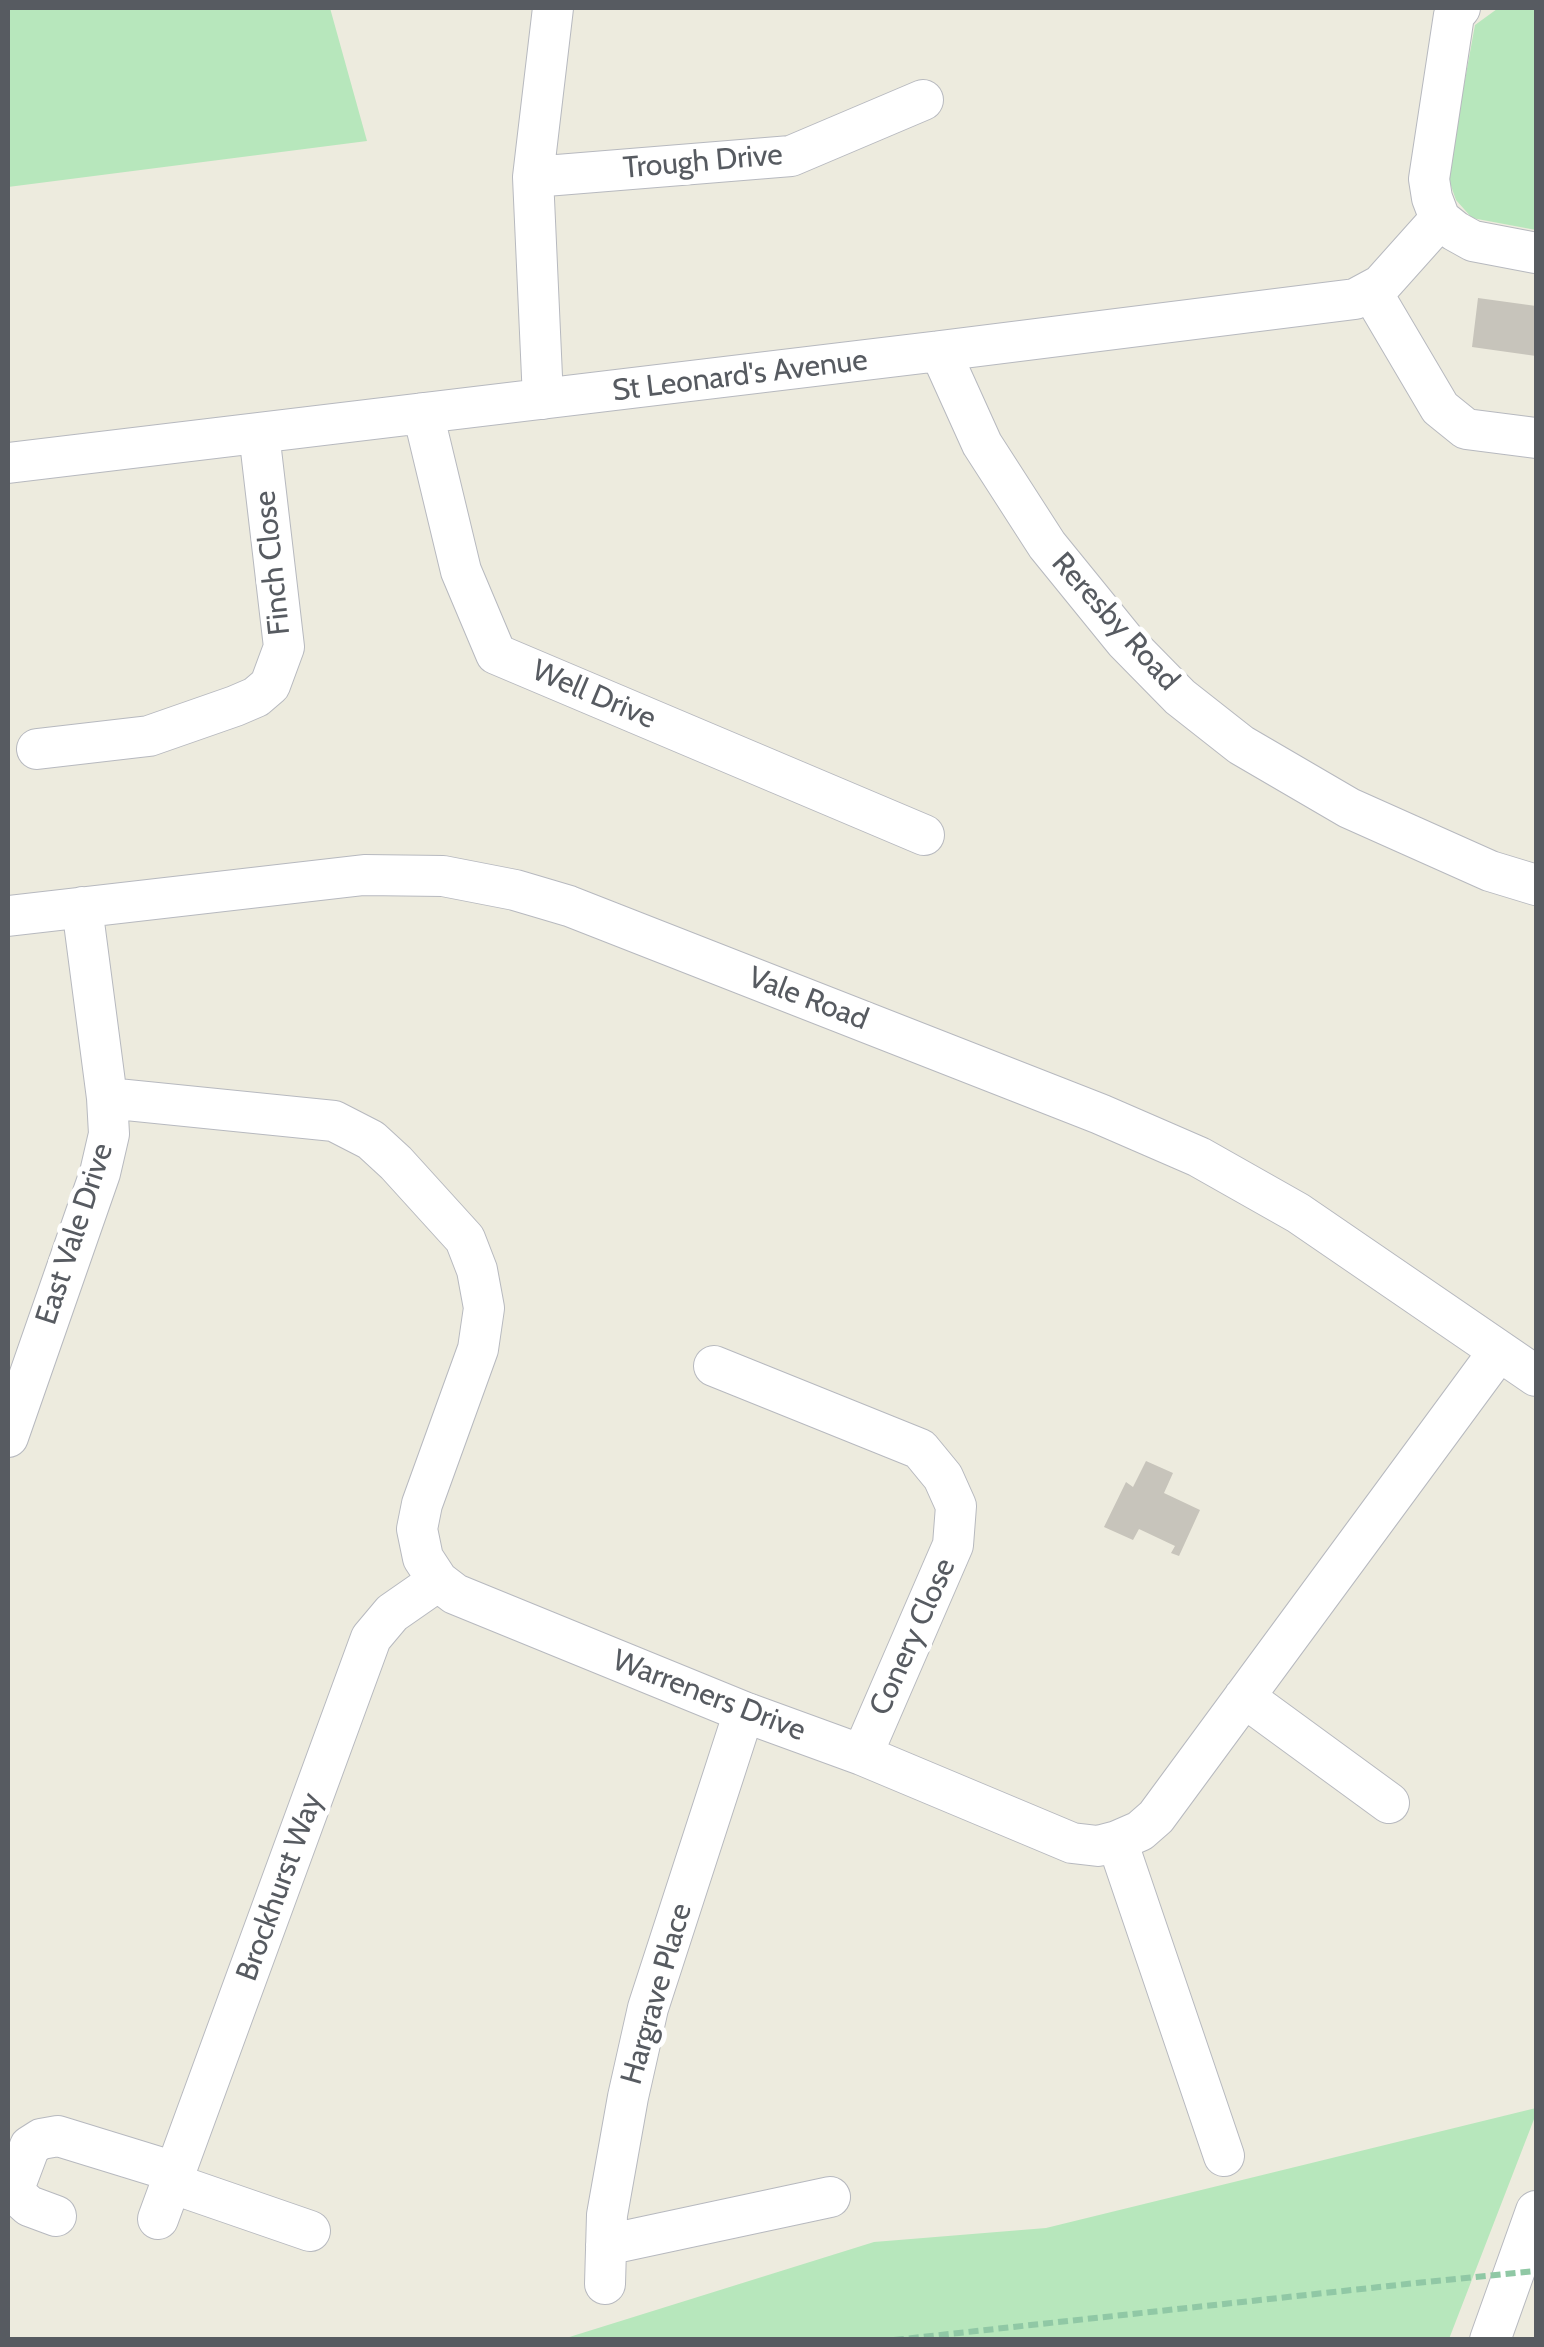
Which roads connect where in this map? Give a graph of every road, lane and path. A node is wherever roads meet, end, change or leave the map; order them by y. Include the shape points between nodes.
1 (553, 8) edge
2 (1460, 8) edge
3 (923, 100) dead end
4 (533, 177) junction
5 (1440, 219) junction
6 (1536, 254) edge
7 (1371, 291) junction
8 (940, 352) junction
9 (543, 400) junction
10 (423, 413) junction
11 (258, 433) junction
12 (1536, 438) edge
13 (8, 462) edge
14 (37, 749) dead end
15 (924, 835) dead end
16 (1536, 885) edge
17 (82, 907) junction
18 (8, 916) edge
19 (107, 1098) junction
20 (1499, 1351) junction
21 (714, 1366) dead end
22 (1536, 1376) edge
23 (8, 1438) edge
24 (438, 1581) junction
25 (1244, 1697) junction
26 (744, 1712) junction
27 (862, 1755) junction
28 (1389, 1803) dead end
29 (1117, 1841) junction
30 (1224, 2156) dead end
31 (168, 2191) junction
32 (830, 2196) dead end
33 (1536, 2211) edge
34 (56, 2216) dead end
35 (310, 2232) dead end
36 (1536, 2270) edge
37 (894, 2340) edge
38 (1490, 2340) edge

1 - 4 street
2 - 5 street via 1429,179
3 - 4 street, Trough Drive via 791,156
4 - 9 street
5 - 6 street via 1473,241
5 - 7 street
7 - 8 street, St Leonard's Avenue via 1355,299
7 - 12 street via 1440,408 1466,429
8 - 9 street, St Leonard's Avenue
8 - 16 street, Reresby Road via 982,444 1047,546 1180,696 1240,744 1349,808
9 - 10 street, St Leonard's Avenue
10 - 11 street, St Leonard's Avenue
10 - 15 street, Well Drive via 461,571 496,654
11 - 13 street, St Leonard's Avenue
11 - 14 street, Finch Close via 284,648 270,685 235,706 149,736
17 - 18 street, Vale Road
17 - 19 street, East Vale Drive
17 - 20 street, Vale Road via 364,875 443,876 569,906 1199,1157 1298,1213
19 - 23 street, East Vale Drive via 109,1134 100,1173
19 - 24 street via 334,1121 396,1162 465,1239 484,1308 478,1349 417,1530 423,1558
20 - 22 street, Vale Road
20 - 25 street
21 - 27 street, Conery Close via 920,1449 956,1506 953,1545
24 - 26 street, Warreners Drive via 455,1594
24 - 31 street, Brockhurst Way via 392,1613 371,1638
25 - 28 street
25 - 29 street via 1156,1817
26 - 27 street, Warreners Drive
26 - 32 street, Hargrave Place via 648,2008 607,2215 606,2264
27 - 29 street, Warreners Drive via 1072,1843
29 - 30 street
31 - 34 street via 58,2136 40,2139 30,2146 15,2186 29,2206
31 - 35 street
33 - 38 street
36 - 37 path, bridge

